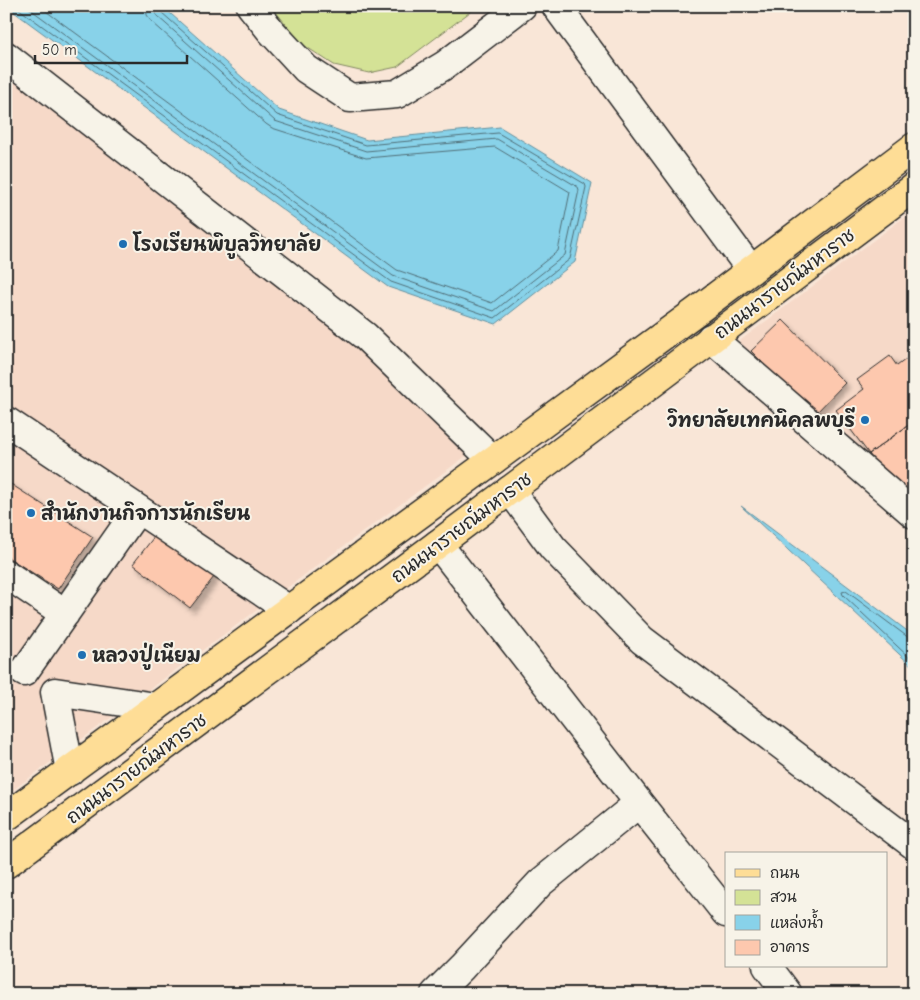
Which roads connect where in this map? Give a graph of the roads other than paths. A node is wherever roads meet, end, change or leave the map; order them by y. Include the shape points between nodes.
1 (251, 6) edge
2 (522, 6) edge
3 (556, 6) edge
4 (6, 56) edge
5 (914, 147) edge
6 (914, 187) edge
7 (751, 270) junction
8 (711, 338) junction
9 (6, 421) edge
10 (492, 460) junction
11 (510, 490) junction
12 (138, 508) junction
13 (914, 514) edge
14 (438, 544) junction
15 (6, 574) edge
16 (288, 610) junction
17 (65, 614) junction
18 (15, 666) edge
19 (55, 692) junction
20 (156, 707) junction
21 (70, 771) junction
22 (639, 803) junction
23 (6, 817) edge
24 (914, 845) edge
25 (6, 864) edge
26 (725, 912) edge
27 (769, 968) edge
28 (435, 994) edge
29 (788, 994) edge

1 - 2 street via 306,68 350,98 397,94 445,65
3 - 7 street
4 - 10 street via 365,336
5 - 7 main road, ถนนนารายณ์มหาราช
6 - 8 main road, ถนนนารายณ์มหาราช
7 - 10 main road, ถนนนารายณ์มหาราช
8 - 11 main road, ถนนนารายณ์มหาราช
8 - 13 street
9 - 12 street
10 - 16 main road, ถนนนารายณ์มหาราช
11 - 14 main road, ถนนนารายณ์มหาราช
11 - 24 street via 553,548 642,640
12 - 16 street
12 - 17 street
14 - 22 street
14 - 25 main road, ถนนนารายณ์มหาราช
15 - 17 street
16 - 20 main road, ถนนนารายณ์มหาราช
17 - 18 street
18 - 19 street
19 - 20 street
19 - 21 street
20 - 21 main road, ถนนนารายณ์มหาราช
21 - 23 main road, ถนนนารายณ์มหาราช
22 - 26 street
22 - 28 street via 540,883
27 - 29 street

